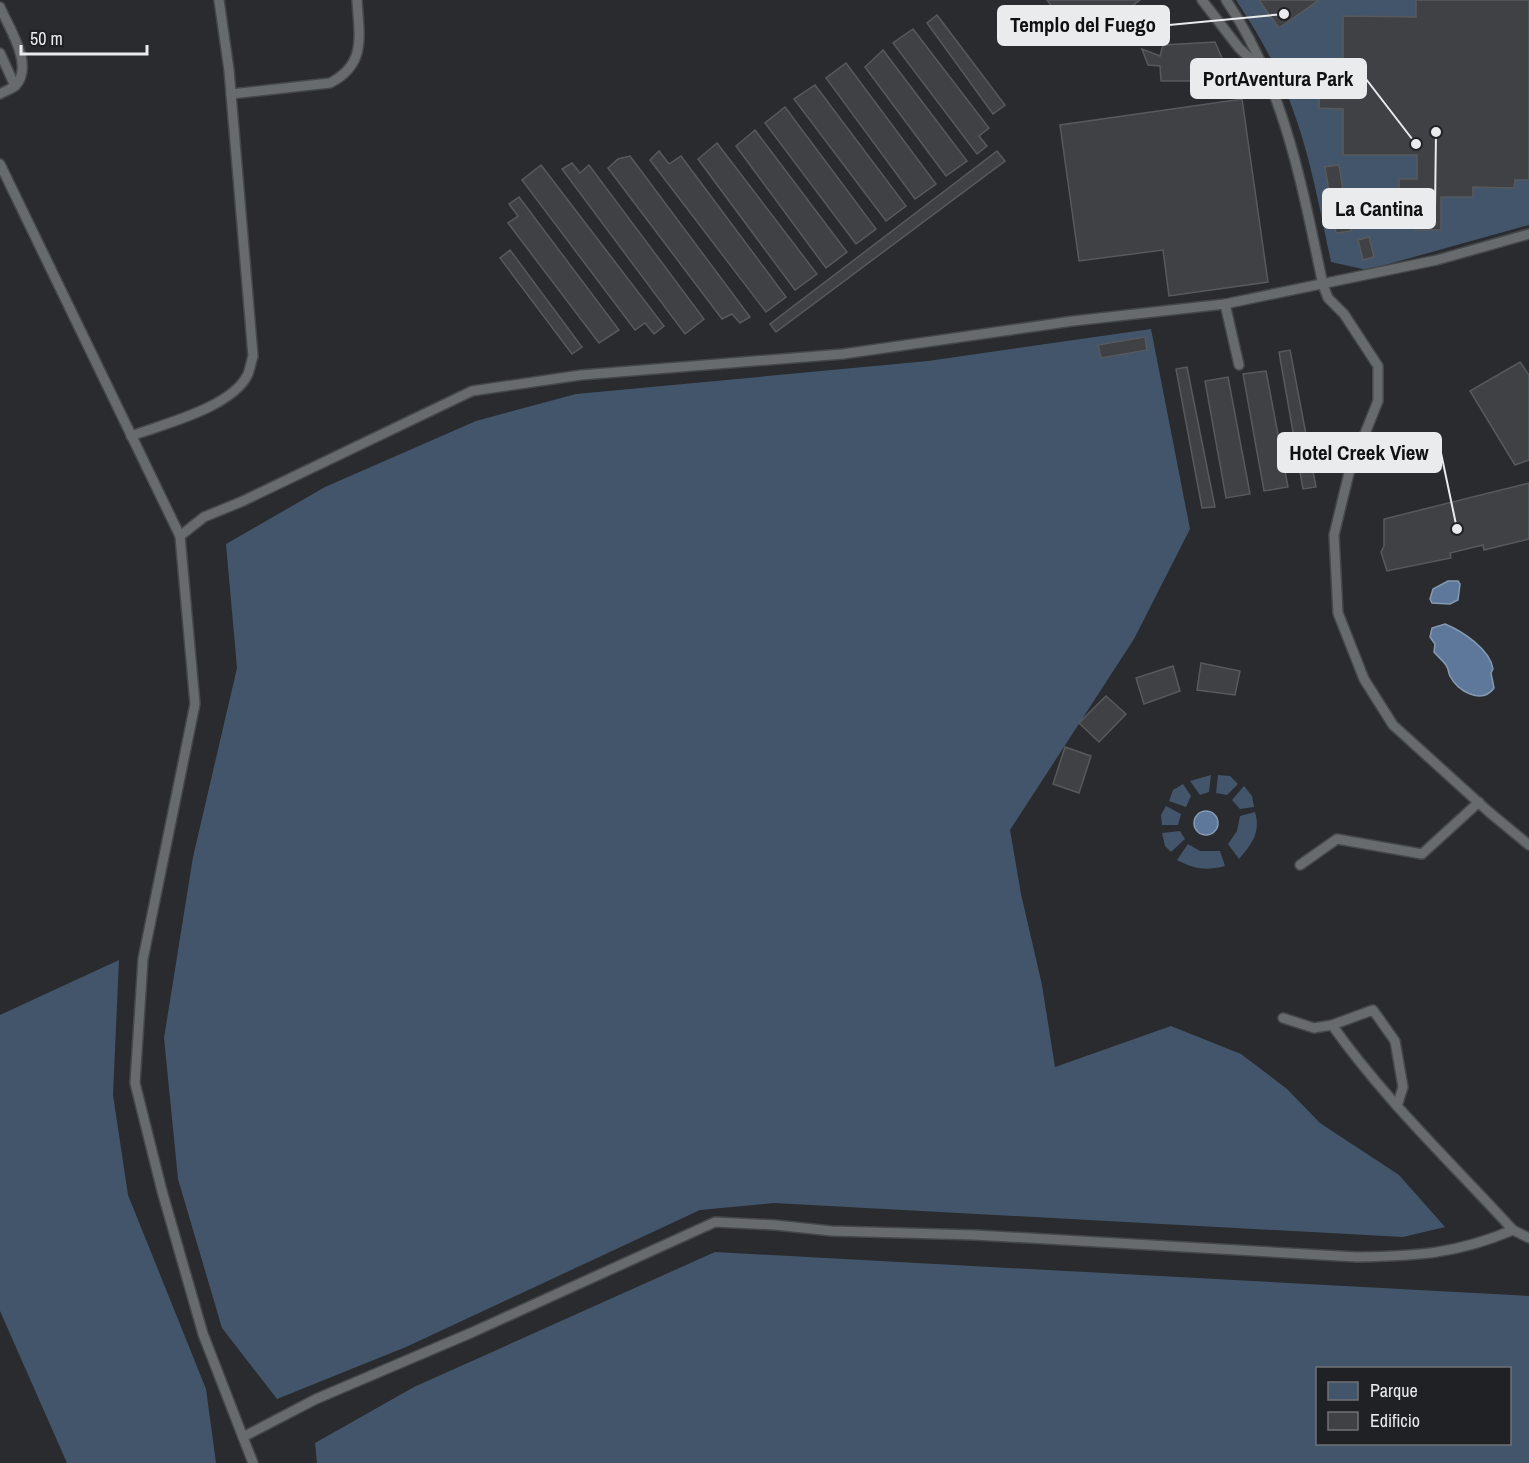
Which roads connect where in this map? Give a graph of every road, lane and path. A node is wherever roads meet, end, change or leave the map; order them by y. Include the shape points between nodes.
1 (219, 0) edge
2 (357, 0) edge
3 (1202, 0) edge
4 (1226, 0) edge
5 (0, 7) edge
6 (0, 53) edge
7 (1267, 75) junction
8 (15, 86) junction
9 (0, 94) edge
10 (231, 94) junction
11 (0, 164) edge
12 (1529, 234) edge
13 (1323, 285) junction
14 (1225, 304) junction
15 (1239, 366) dead end
16 (131, 436) junction
17 (180, 536) junction
18 (1479, 802) junction
19 (1529, 845) edge
20 (1300, 865) dead end
21 (1283, 1018) dead end
22 (1332, 1025) junction
23 (1397, 1106) junction
24 (1512, 1230) junction
25 (1529, 1238) edge
26 (243, 1437) junction
27 (253, 1463) edge

1 - 10 lane
2 - 10 lane via 360,41 355,63 345,75 330,83
3 - 7 lane via 1239,48
4 - 7 lane via 1254,44
5 - 8 lane via 24,62 22,76
6 - 8 lane
7 - 13 lane via 1302,186
8 - 9 lane
10 - 16 lane via 253,356 247,375 234,392 210,407
11 - 16 lane
12 - 13 lane via 1437,260
13 - 14 lane
13 - 18 lane via 1328,298 1344,314 1378,366 1378,401 1348,473 1334,535 1338,613 1364,680 1393,725
14 - 15 lane
14 - 17 lane via 843,354 581,375 472,392 204,517
16 - 17 lane
17 - 26 lane via 195,704 143,959 135,1083 203,1334
18 - 19 lane
18 - 20 lane via 1422,854 1337,839
21 - 22 lane via 1314,1029
22 - 23 lane
22 - 23 lane via 1373,1010 1395,1041 1402,1087
23 - 24 lane
24 - 25 lane
24 - 26 lane via 1485,1242 1444,1252 1357,1257 715,1222 316,1399
26 - 27 lane

